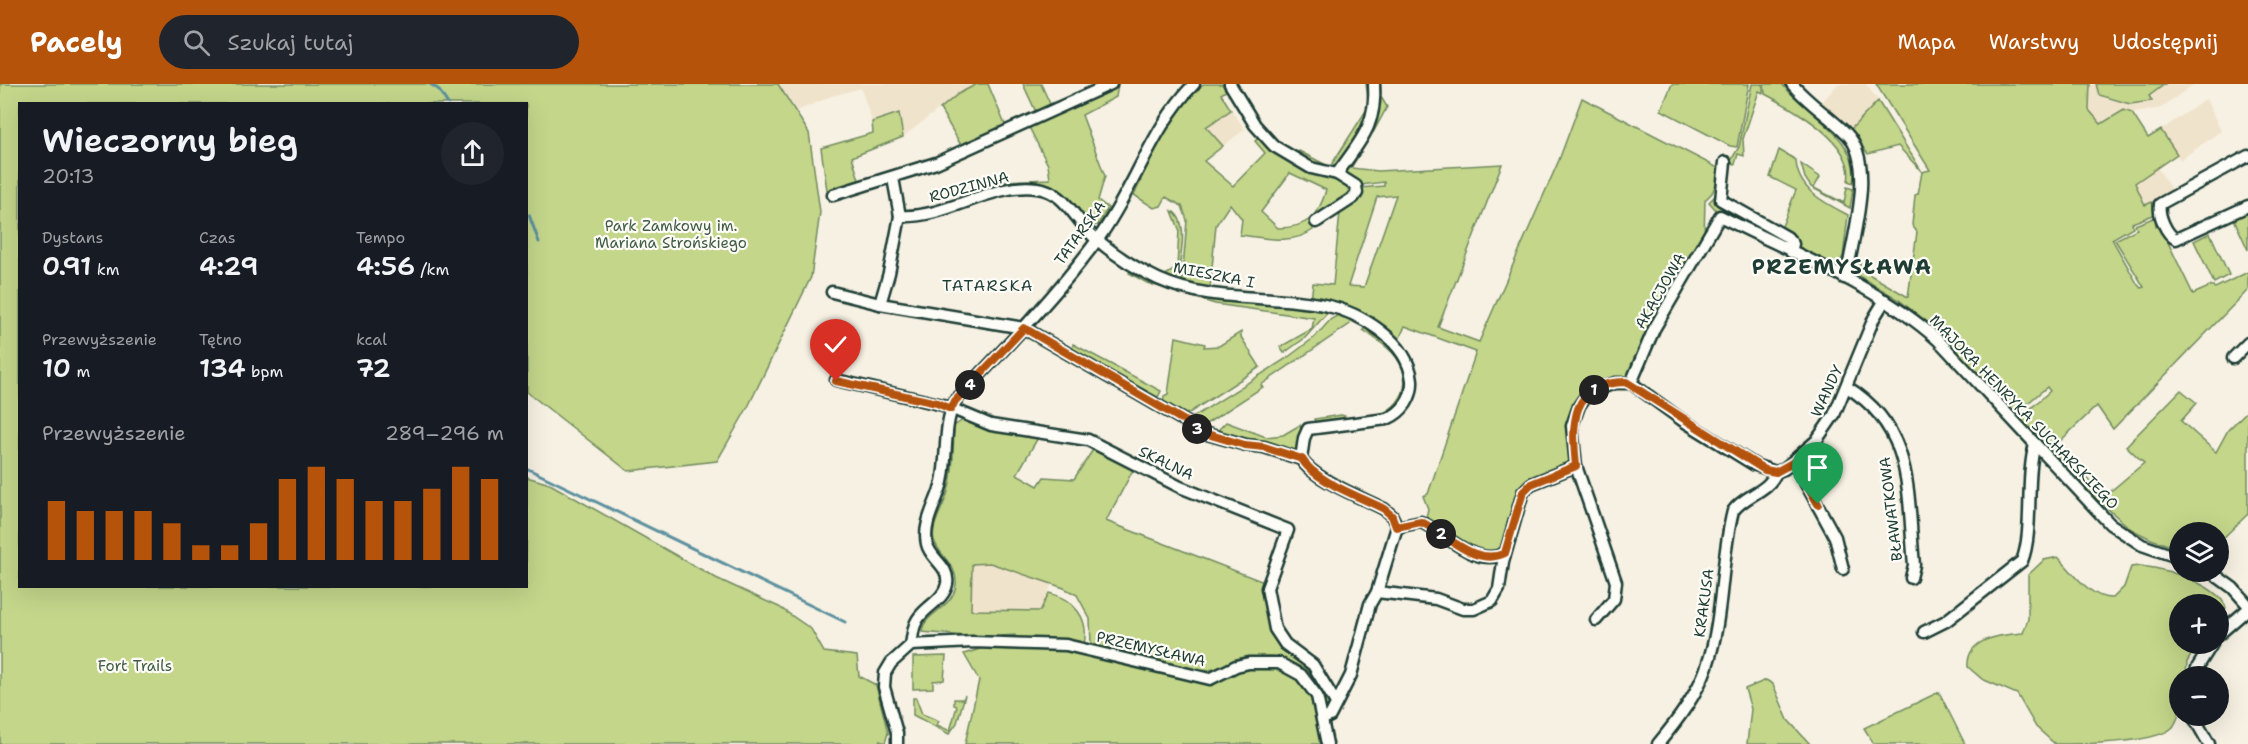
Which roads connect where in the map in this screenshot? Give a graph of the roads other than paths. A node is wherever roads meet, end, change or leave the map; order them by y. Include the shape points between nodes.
1 (1111, 84) edge
2 (1194, 84) edge
3 (1230, 84) edge
4 (1374, 84) edge
5 (1792, 84) edge
6 (2248, 156) edge
7 (1725, 162) dead end
8 (1337, 174) junction
9 (893, 178) junction
10 (833, 195) dead end
11 (2248, 206) edge
12 (900, 216) junction
13 (1720, 216) joint
14 (1316, 222) dead end
15 (1098, 239) junction
16 (1791, 252) junction
17 (1844, 278) junction
18 (832, 292) dead end
19 (1885, 300) junction
20 (880, 304) junction
21 (1024, 328) junction
22 (2248, 343) edge
23 (2233, 358) dead end
24 (836, 381) dead end
25 (1631, 383) junction
26 (1847, 387) junction
27 (951, 409) junction
28 (2035, 444) junction
29 (1302, 459) junction
30 (1794, 462) junction
31 (1576, 466) junction
32 (1776, 472) junction
33 (1396, 527) junction
34 (1505, 553) junction
35 (2169, 555) edge
36 (1843, 569) dead end
37 (1911, 578) dead end
38 (2225, 582) edge
39 (1377, 592) junction
40 (2248, 607) edge
41 (1596, 620) dead end
42 (2229, 625) edge
43 (1924, 632) dead end
44 (911, 645) junction
45 (1336, 703) junction
46 (1323, 719) junction
47 (2199, 726) edge
48 (897, 744) edge
49 (1327, 744) edge
50 (1658, 744) edge
51 (2210, 744) edge

1 - 9 street via 936,163
2 - 15 street, TATARSKA via 1168,117
3 - 8 street via 1255,125 1274,146 1311,168
4 - 8 street via 1372,120
5 - 17 street via 1846,134 1860,158 1862,176
6 - 11 street via 2162,203 2160,214 2176,239
7 - 16 street via 1721,200 1787,237 1793,244
8 - 14 street via 1356,186 1357,193
9 - 10 street
9 - 12 street
12 - 15 street, RODZINNA via 923,215 1007,190 1038,188 1054,194
12 - 20 street
13 - 16 street, MAJORA HENRYKA SUCHARSKIEGO
13 - 25 street, AKACJOWA via 1654,329
15 - 21 street, TATARSKA
15 - 29 street, MIESZKA I via 1157,279 1179,287 1336,308 1393,341 1411,372 1410,398 1397,415 1308,429
16 - 17 street, MAJORA HENRYKA SUCHARSKIEGO
17 - 19 street, MAJORA HENRYKA SUCHARSKIEGO
18 - 20 street
19 - 26 street, WANDY
19 - 28 street, MAJORA HENRYKA SUCHARSKIEGO via 1938,340
20 - 21 street
21 - 27 street, TATARSKA
21 - 29 street via 1207,434
22 - 23 street
24 - 27 street, SKALNA
25 - 31 street via 1601,386 1588,393 1579,406 1572,426
25 - 32 street via 1755,465
26 - 30 street, WANDY via 1826,429
26 - 37 street, BŁAWATKOWA via 1879,413 1900,451 1914,565
27 - 44 street via 942,483 930,514 927,537 927,544 944,568 947,586 914,625
27 - 45 street, SKALNA via 991,425 1088,440 1180,487 1288,530 1267,588 1275,629 1285,644 1313,665
28 - 35 street, MAJORA HENRYKA SUCHARSKIEGO via 2116,529 2148,548
28 - 43 street via 2022,561 1946,621
29 - 33 street via 1307,468 1321,477 1384,509
30 - 32 street, WANDY
30 - 36 street via 1835,537
31 - 34 street via 1531,484 1523,492
31 - 41 street via 1616,582 1614,599
32 - 50 street, KRAKUSA via 1773,481 1733,511 1718,621 1706,668 1678,720
33 - 34 street via 1421,522 1472,553 1492,557
33 - 39 street
34 - 39 street via 1496,595 1474,609 1463,609 1436,598
38 - 40 street
39 - 45 street via 1370,604 1351,675
40 - 42 street
44 - 46 street, PRZEMYSŁAWA via 1066,645 1210,679 1236,666 1279,663 1310,685
44 - 48 street via 885,673 884,687
45 - 46 street via 1330,716
46 - 49 street, PRZEMYSŁAWA
47 - 51 street

